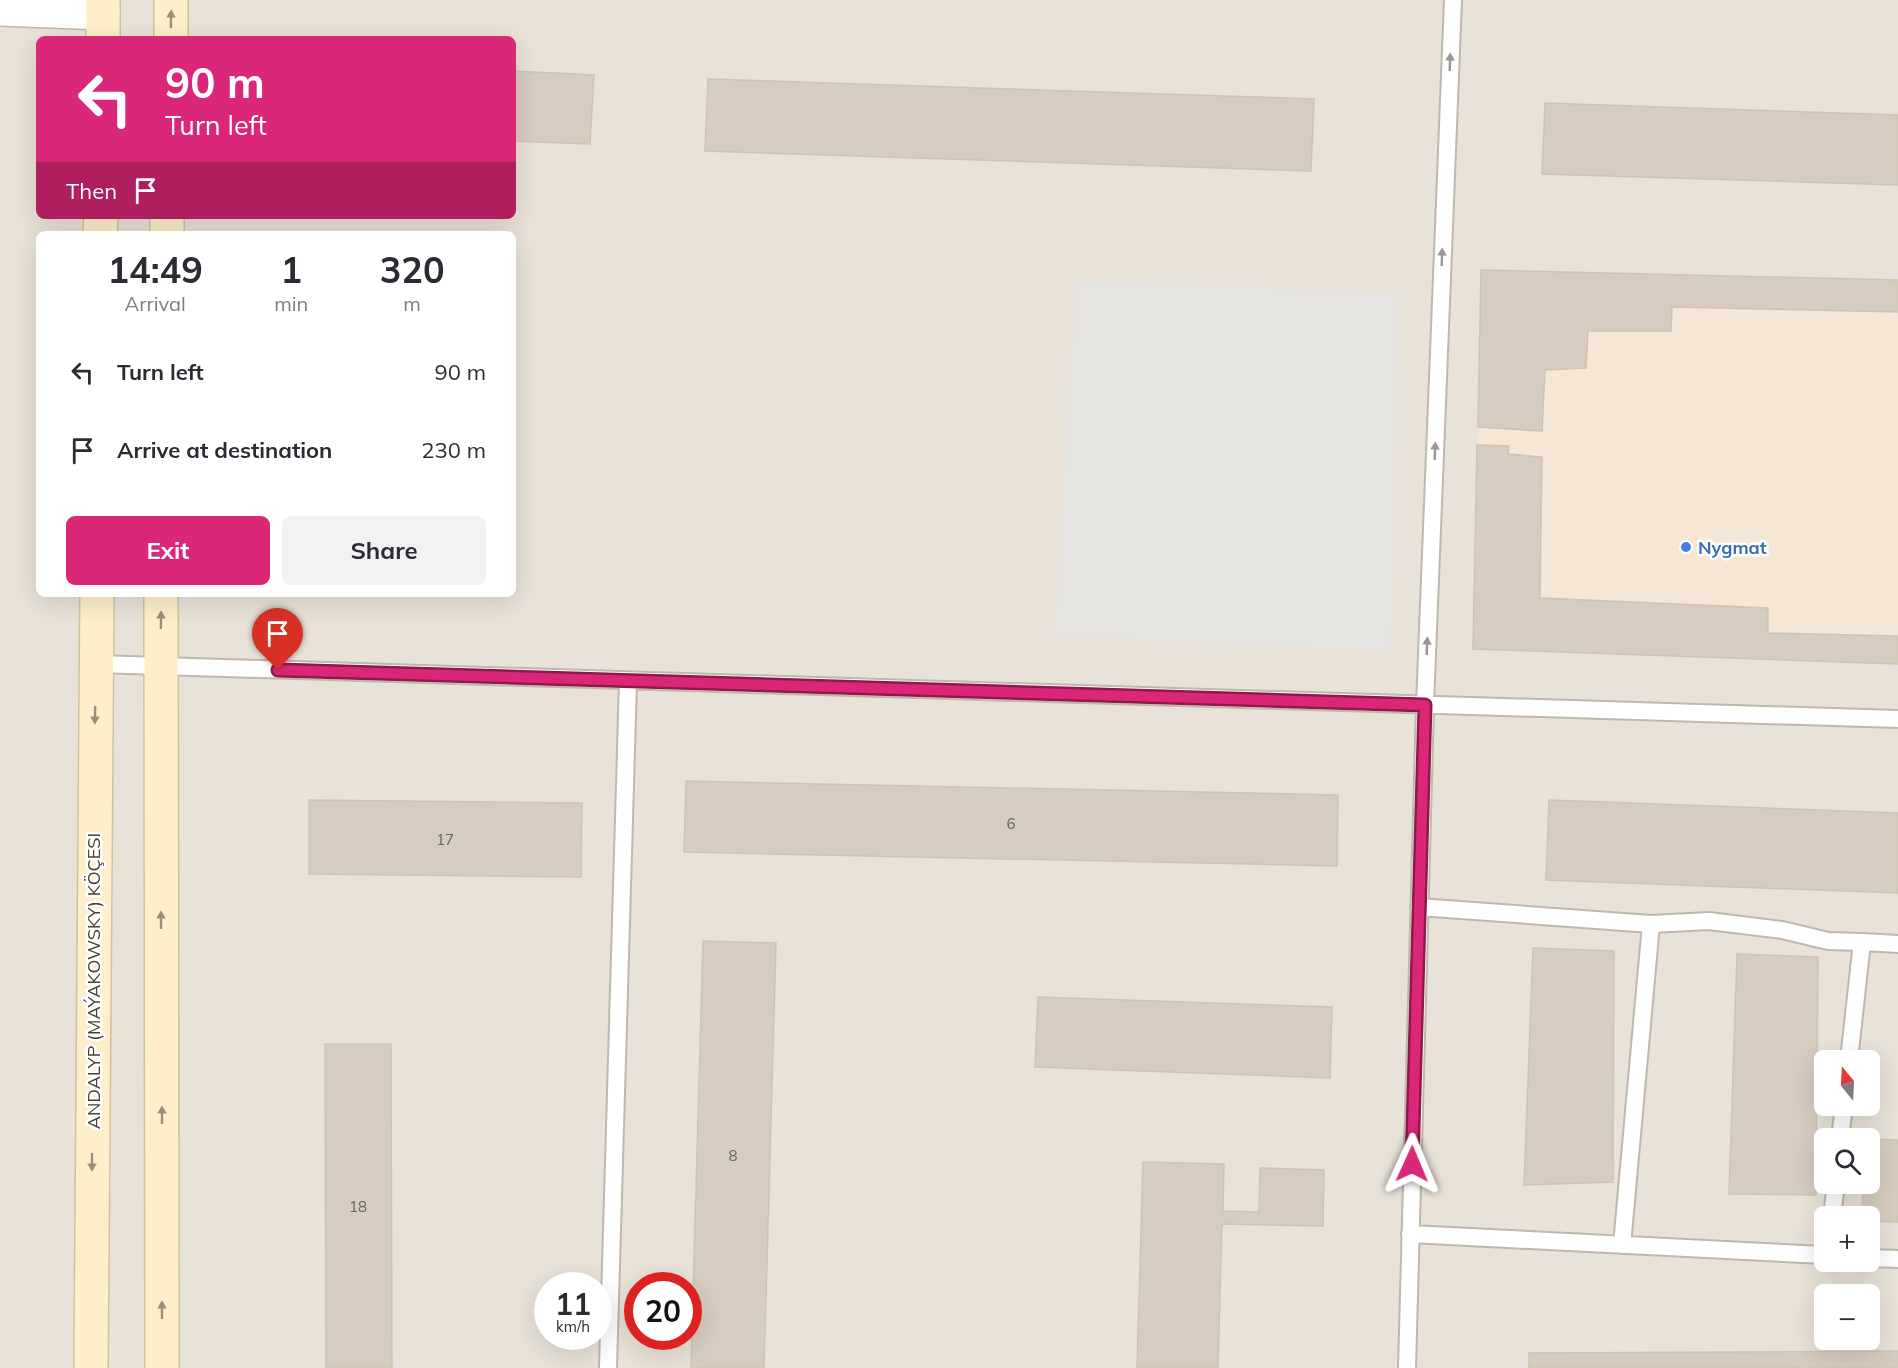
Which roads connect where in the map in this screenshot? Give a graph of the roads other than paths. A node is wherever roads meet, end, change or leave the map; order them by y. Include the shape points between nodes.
1 (171, 0) edge
2 (1453, 0) edge
3 (0, 9) edge
4 (103, 17) edge
5 (171, 36) edge
6 (97, 597) edge
7 (161, 597) edge
8 (96, 664) junction
9 (161, 666) junction
10 (628, 681) junction
11 (1425, 705) junction
12 (1898, 719) edge
13 (1419, 907) junction
14 (1651, 924) junction
15 (1862, 942) junction
16 (1898, 944) edge
17 (1850, 1050) edge
18 (1410, 1234) junction
19 (1622, 1245) junction
20 (1814, 1255) edge
21 (1880, 1258) edge
22 (1898, 1259) edge
23 (91, 1368) edge
24 (162, 1368) edge
25 (608, 1368) edge
26 (1407, 1368) edge

5 -> 1 main road
11 -> 2 lane
3 - 4 street
6 - 8 main road, ANDALYP (MAÝAKOWSKY) KÖÇESI
9 -> 7 main road
8 - 9 lane
8 -> 23 main road, ANDALYP (MAÝAKOWSKY) KÖÇESI
9 - 10 lane
24 -> 9 main road
10 - 11 lane
10 - 25 lane
11 - 12 lane
11 - 13 lane
13 - 14 lane
13 - 18 lane
14 - 15 lane via 1709,921 1782,930 1828,941
14 - 19 lane
15 - 16 lane
15 - 17 lane
18 - 19 lane
18 - 26 lane
19 - 20 lane
21 - 22 lane

